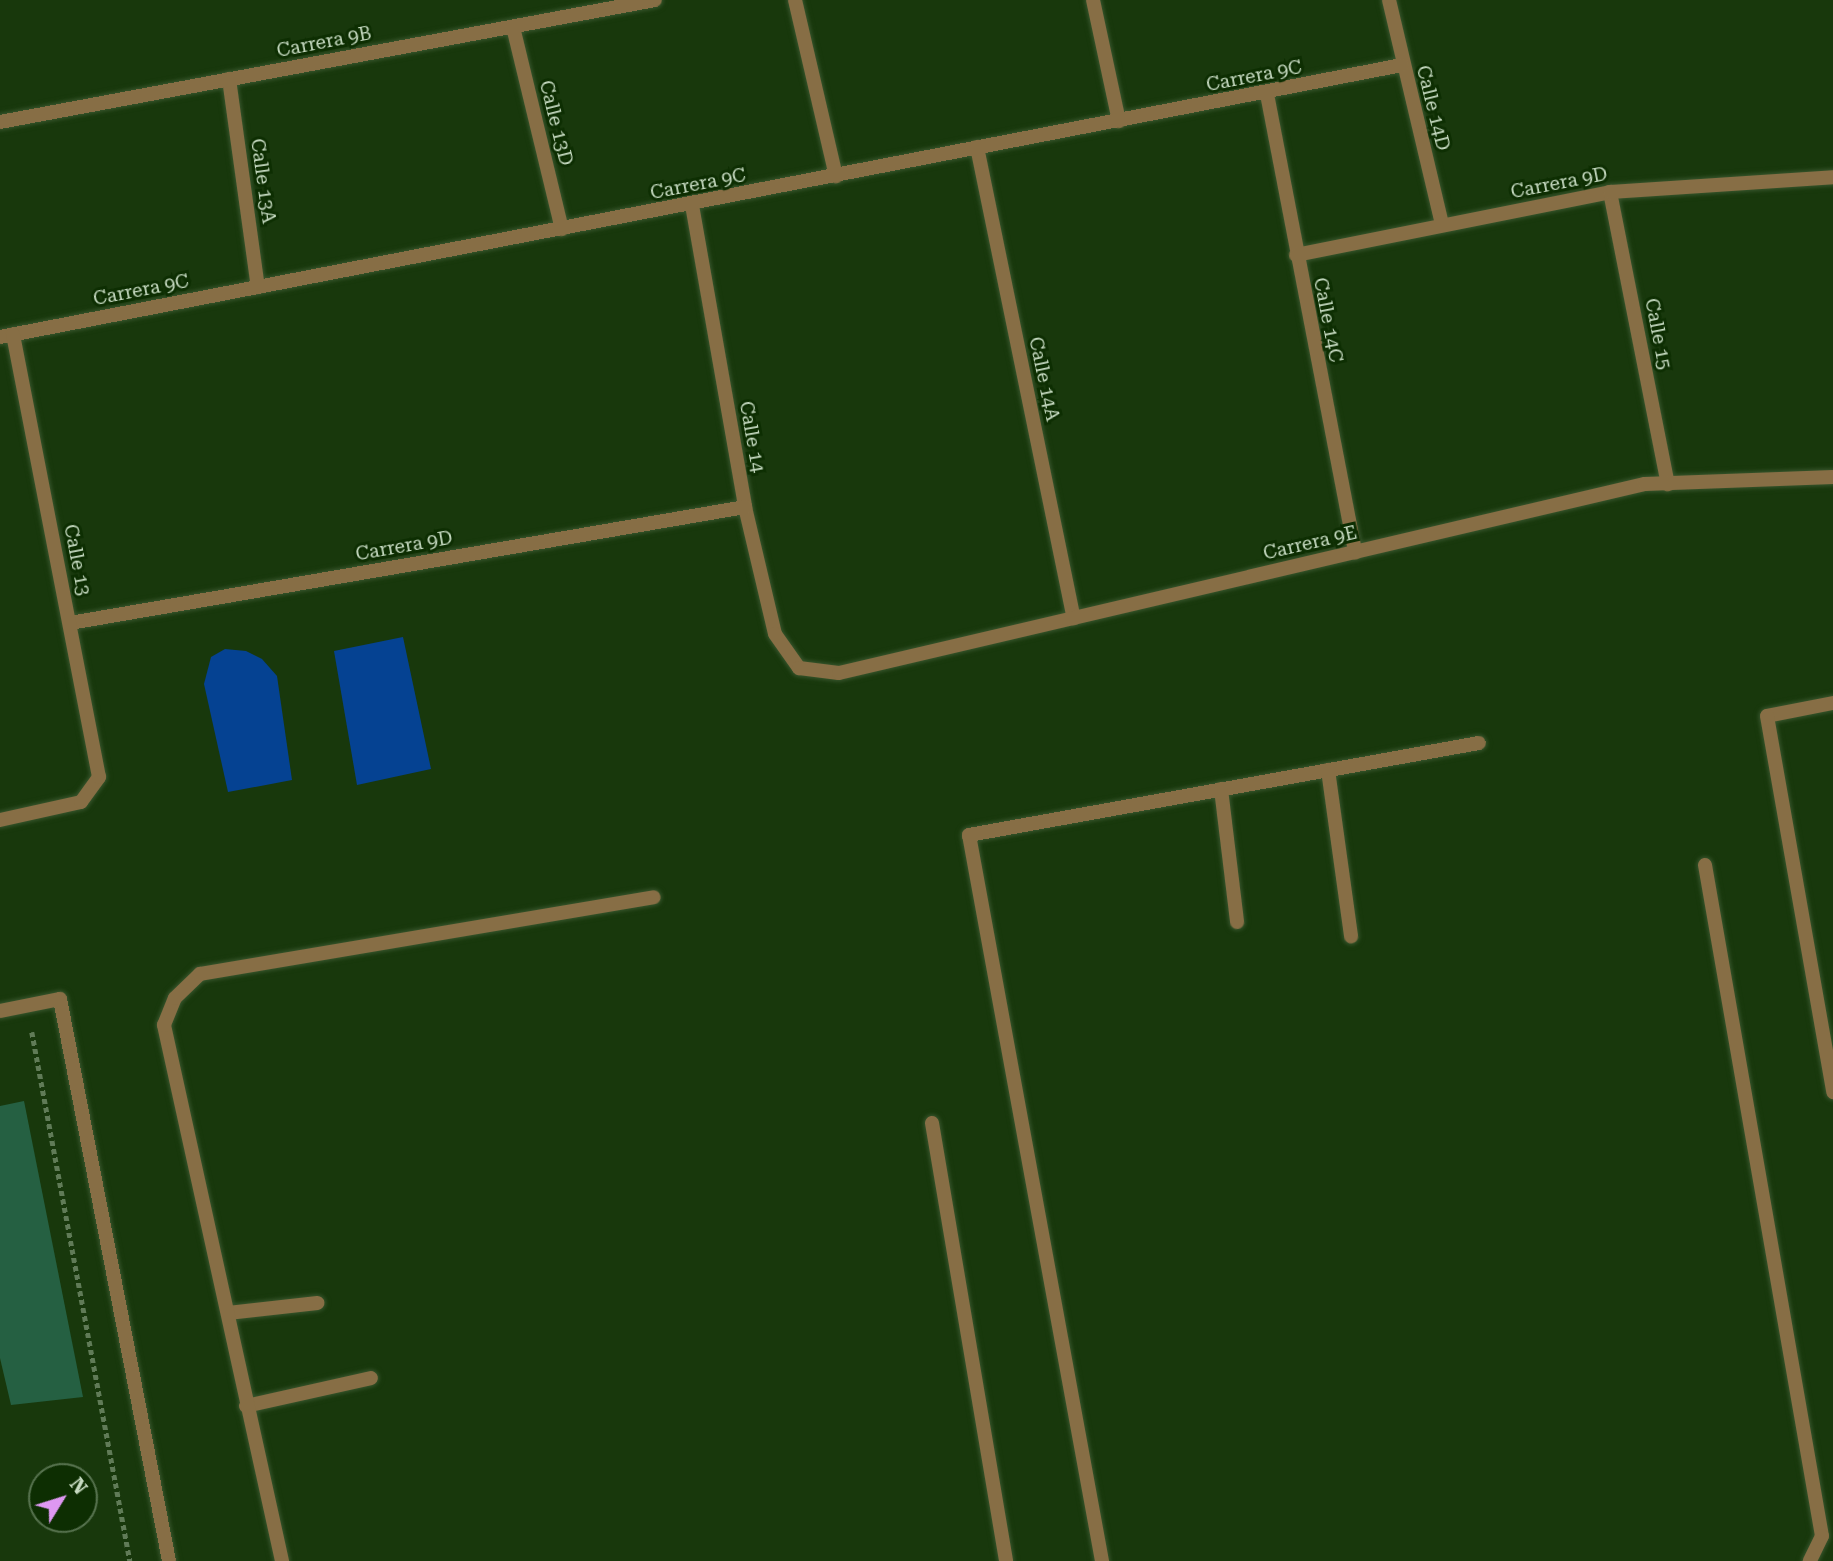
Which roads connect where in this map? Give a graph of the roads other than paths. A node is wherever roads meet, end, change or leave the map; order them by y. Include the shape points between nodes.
1 (655, 0) edge
2 (795, 0) edge
3 (1093, 0) edge
4 (1389, 0) edge
5 (513, 27) junction
6 (1402, 65) junction
7 (229, 79) junction
8 (1267, 94) junction
9 (1119, 121) junction
10 (0, 122) edge
11 (976, 147) junction
12 (836, 176) junction
13 (1833, 177) edge
14 (1610, 192) junction
15 (692, 205) junction
16 (1442, 225) junction
17 (562, 229) junction
18 (1296, 255) junction
19 (258, 287) junction
20 (6, 335) edge
21 (1833, 477) edge
22 (1668, 484) junction
23 (745, 507) junction
24 (1354, 553) junction
25 (1074, 618) junction
26 (70, 623) junction
27 (799, 668) joint
28 (1833, 703) edge
29 (1479, 743) dead end
30 (1328, 770) junction
31 (1221, 789) junction
32 (0, 820) edge
33 (1705, 865) dead end
34 (654, 897) dead end
35 (1237, 922) dead end
36 (1351, 936) dead end
37 (0, 1011) edge
38 (1833, 1092) edge
39 (932, 1123) dead end
40 (317, 1303) dead end
41 (228, 1313) junction
42 (371, 1378) dead end
43 (246, 1406) junction
44 (169, 1561) edge
45 (282, 1561) edge
46 (1006, 1561) edge
47 (1102, 1561) edge
48 (1810, 1561) edge

1 - 5 street, Carrera 9B
2 - 12 street
3 - 9 street
4 - 6 street, Calle 14D
5 - 7 street, Carrera 9B
5 - 17 street, Calle 13D
6 - 8 street, Carrera 9C
6 - 16 street, Calle 14D
7 - 10 street, Carrera 9B
7 - 19 street, Calle 13A
8 - 9 street, Carrera 9C
8 - 18 street, Calle 14C
9 - 11 street, Carrera 9C
11 - 12 street, Carrera 9C
11 - 25 street, Calle 14A
12 - 15 street, Carrera 9C
13 - 14 street, Carrera 9D
14 - 16 street, Carrera 9D
14 - 22 street, Calle 15
15 - 17 street, Carrera 9C
15 - 23 street, Calle 14
16 - 18 street, Carrera 9D
17 - 19 street, Carrera 9C
18 - 24 street, Calle 14C
19 - 20 street, Carrera 9C
20 - 26 street, Calle 13
21 - 22 street, Carrera 9E
22 - 24 street, Carrera 9E via 1645,484
23 - 26 street, Carrera 9D
23 - 27 street, Calle 14 via 775,634
24 - 25 street, Carrera 9E
25 - 27 street, Carrera 9E via 839,673
26 - 32 street, Calle 13 via 99,777 81,802
28 - 38 street via 1767,716
29 - 30 street
30 - 31 street
30 - 36 street
31 - 35 street
31 - 47 street via 969,835
33 - 48 street via 1822,1536
34 - 41 street via 201,974 175,998 164,1025
37 - 44 street via 60,999
39 - 46 street
40 - 41 street
41 - 43 street
42 - 43 street
43 - 45 street

